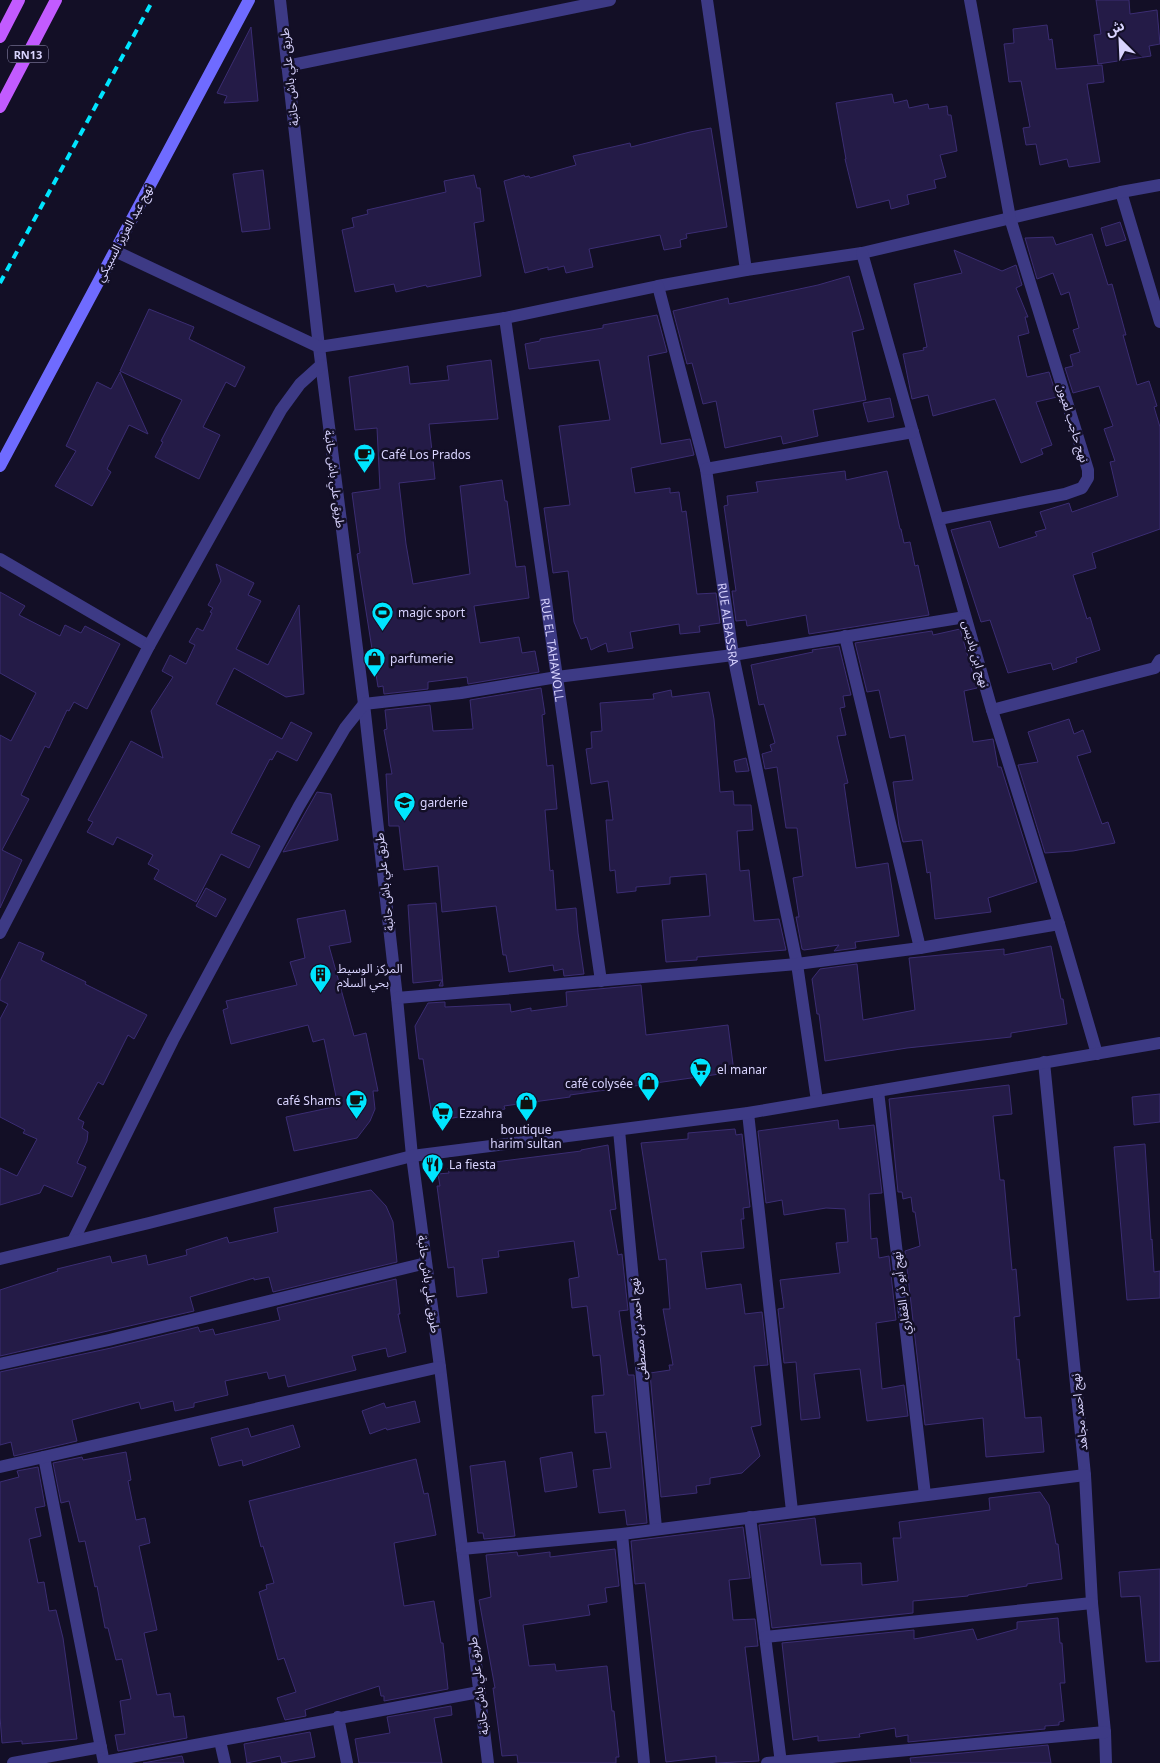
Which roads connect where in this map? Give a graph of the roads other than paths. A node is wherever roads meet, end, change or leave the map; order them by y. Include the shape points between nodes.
1 (20, 0) edge
2 (56, 0) edge
3 (249, 0) edge
4 (280, 0) edge
5 (610, 0) edge
6 (707, 0) edge
7 (970, 0) edge
8 (567, 4) edge
9 (0, 37) edge
10 (288, 66) junction
11 (0, 107) edge
12 (1160, 185) edge
13 (1121, 192) junction
14 (1010, 218) junction
15 (115, 250) junction
16 (862, 253) junction
17 (746, 270) junction
18 (658, 286) junction
19 (505, 318) junction
20 (1160, 322) edge
21 (318, 347) junction
22 (321, 365) junction
23 (913, 432) junction
24 (0, 466) edge
25 (706, 470) junction
26 (939, 519) junction
27 (0, 559) edge
28 (965, 617) junction
29 (845, 636) junction
30 (149, 646) junction
31 (733, 655) junction
32 (1160, 660) edge
33 (557, 677) junction
34 (364, 704) junction
35 (992, 710) junction
36 (1059, 924) junction
37 (0, 933) edge
38 (920, 948) junction
39 (797, 964) junction
40 (601, 981) junction
41 (397, 998) junction
42 (1160, 1042) edge
43 (1097, 1054) junction
44 (1044, 1062) junction
45 (878, 1091) junction
46 (817, 1101) junction
47 (748, 1113) junction
48 (619, 1130) junction
49 (412, 1156) junction
50 (73, 1241) junction
51 (0, 1259) edge
52 (426, 1262) junction
53 (0, 1364) edge
54 (440, 1367) junction
55 (44, 1457) junction
56 (0, 1467) edge
57 (1085, 1475) junction
58 (925, 1495) junction
59 (792, 1511) junction
60 (750, 1517) junction
61 (656, 1528) junction
62 (622, 1534) junction
63 (462, 1549) junction
64 (1092, 1603) junction
65 (765, 1638) junction
66 (479, 1692) junction
67 (338, 1717) junction
68 (1105, 1732) junction
69 (220, 1741) junction
70 (101, 1747) junction
71 (104, 1762) edge
72 (781, 1762) edge
73 (13, 1763) edge
74 (225, 1763) edge
75 (347, 1763) edge
76 (488, 1763) edge
77 (644, 1763) edge
78 (767, 1763) edge
79 (1106, 1763) edge

1 - 9 main road, RN13
2 - 11 main road, RN13
3 - 15 street, نهج عبد العزيز السبيكي
4 - 10 street, طريق علي باش حانبة
5 - 8 street
6 - 17 street
7 - 14 street, نهج حاجب لعيون
8 - 10 street
10 - 21 street, طريق علي باش حانبة
12 - 13 street
13 - 14 street
13 - 20 street
14 - 16 street
14 - 26 street, نهج حاجب لعيون via 1086,462 1088,478 1082,488 1065,494
15 - 21 street
15 - 24 street, نهج عبد العزيز السبيكي
16 - 17 street
16 - 23 street, نهج ابن باديس
17 - 18 street
18 - 19 street
18 - 25 street, RUE ALBASSRA
19 - 21 street
19 - 33 street, RUE EL TAHAWOLL
21 - 22 street, طريق علي باش حانبة
22 - 30 street via 300,384 281,410
22 - 34 street, طريق علي باش حانبة
23 - 25 street
23 - 26 street, نهج ابن باديس
25 - 31 street, RUE ALBASSRA
26 - 28 street, نهج ابن باديس
27 - 30 street
28 - 29 street
28 - 35 street, نهج ابن باديس
29 - 31 street
29 - 38 street
30 - 37 street
31 - 33 street
31 - 39 street, RUE ALBASSRA
32 - 35 street via 1155,668
33 - 34 street via 461,693
33 - 40 street, RUE EL TAHAWOLL
34 - 41 street, طريق علي باش حانبة
34 - 50 street via 345,728 299,806 177,1031
35 - 36 street, نهج ابن باديس
36 - 38 street
36 - 43 street, نهج ابن باديس
38 - 39 street
39 - 40 street
39 - 46 street, RUE ALBASSRA
40 - 41 street
41 - 49 street, طريق علي باش حانبة
42 - 43 street
43 - 44 street
44 - 45 street
44 - 57 street, نهج احمد مجاهد
45 - 46 street
45 - 58 street, نهج أبو ذر الغفاري
46 - 47 street
47 - 48 street
47 - 59 street
48 - 49 street
48 - 61 street, نهج احمد بن مصطفى
49 - 50 street
49 - 52 street, طريق علي باش حانبة
50 - 51 street
52 - 53 street
52 - 54 street, طريق علي باش حانبة
54 - 55 street
54 - 63 street, طريق علي باش حانبة
55 - 56 street
55 - 70 street
57 - 58 street
57 - 64 street, نهج احمد مجاهد
58 - 59 street
59 - 60 street
60 - 61 street
60 - 65 street
61 - 62 street
62 - 63 street
62 - 77 street
63 - 66 street, طريق علي باش حانبة
64 - 65 street
64 - 68 street, نهج احمد مجاهد
65 - 72 street
66 - 67 street
66 - 76 street, طريق علي باش حانبة
67 - 69 street
67 - 75 street
68 - 72 street
68 - 79 street, نهج احمد مجاهد
69 - 71 street
69 - 74 street
70 - 71 street
70 - 73 street
72 - 78 street

